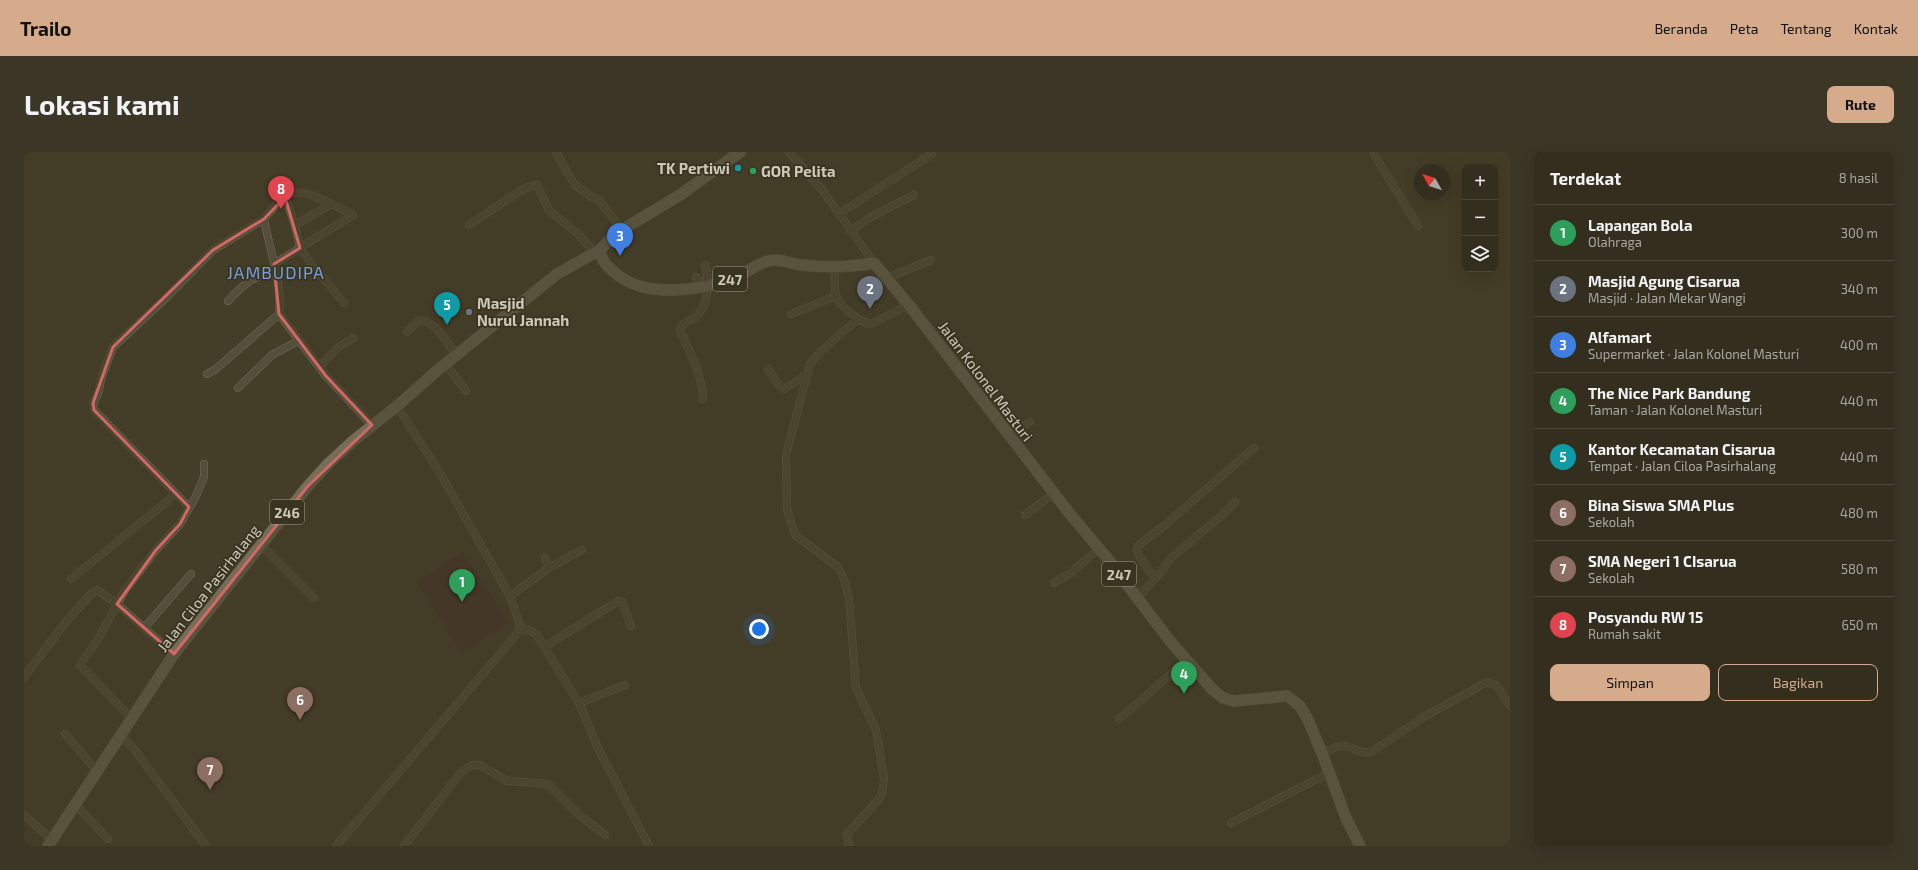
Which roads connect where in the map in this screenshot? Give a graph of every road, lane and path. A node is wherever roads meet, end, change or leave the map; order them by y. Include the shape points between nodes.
1 (556, 152) edge
2 (740, 152) edge
3 (789, 152) edge
4 (1374, 152) edge
5 (932, 154) dead end
6 (914, 195) dead end
7 (285, 197) junction
8 (331, 204) junction
9 (840, 214) junction
10 (264, 219) junction
11 (295, 225) junction
12 (469, 225) dead end
13 (1418, 226) dead end
14 (622, 230) junction
15 (851, 231) junction
16 (300, 248) junction
17 (598, 251) junction
18 (931, 260) dead end
19 (874, 262) junction
20 (274, 264) junction
21 (705, 265) dead end
22 (835, 267) junction
23 (275, 272) junction
24 (696, 277) dead end
25 (887, 278) junction
26 (706, 285) junction
27 (836, 296) junction
28 (228, 301) dead end
29 (344, 303) dead end
30 (909, 305) junction
31 (279, 314) junction
32 (791, 314) dead end
33 (858, 319) junction
34 (407, 332) dead end
35 (352, 338) dead end
36 (298, 341) junction
37 (456, 355) junction
38 (445, 363) junction
39 (319, 367) junction
40 (768, 369) dead end
41 (207, 374) dead end
42 (806, 375) junction
43 (238, 388) dead end
44 (466, 392) dead end
45 (703, 399) dead end
46 (397, 406) junction
47 (1030, 422) dead end
48 (372, 425) junction
49 (1009, 436) junction
50 (1254, 448) dead end
51 (204, 464) dead end
52 (175, 493) junction
53 (1054, 493) junction
54 (1235, 502) dead end
55 (189, 507) junction
56 (1025, 515) dead end
57 (261, 545) junction
58 (1098, 549) junction
59 (582, 550) dead end
60 (544, 558) dead end
61 (549, 568) junction
62 (191, 574) dead end
63 (71, 579) dead end
64 (1154, 579) junction
65 (1054, 583) dead end
66 (510, 596) junction
67 (314, 598) dead end
68 (1137, 598) junction
69 (117, 604) junction
70 (631, 626) dead end
71 (145, 627) junction
72 (521, 629) junction
73 (544, 646) junction
74 (174, 654) junction
75 (1187, 660) junction
76 (24, 677) edge
77 (625, 685) dead end
78 (579, 703) junction
79 (1510, 706) edge
80 (131, 718) junction
81 (1119, 719) dead end
82 (65, 734) dead end
83 (120, 735) junction
84 (1322, 753) junction
85 (96, 770) junction
86 (1329, 773) junction
87 (75, 804) junction
88 (24, 815) edge
89 (1231, 823) dead end
90 (605, 835) dead end
91 (108, 839) dead end
92 (50, 843) edge
93 (206, 846) edge
94 (336, 846) edge
95 (404, 846) edge
96 (649, 846) edge
97 (849, 846) edge
98 (1360, 846) edge

1 - 14 street via 574,184 599,200
2 - 14 main road via 680,195
3 - 9 street
4 - 13 street via 1374,156
5 - 9 street
6 - 15 street via 871,217
7 - 8 street via 294,192 304,192
7 - 10 street
7 - 11 street
8 - 11 street
8 - 16 street via 353,216
9 - 15 street
10 - 20 street
10 - 52 street via 213,250 168,297 113,347 93,403 94,410
11 - 16 street
12 - 17 street via 520,191 537,185 549,210
14 - 17 main road
15 - 19 street
16 - 20 street
16 - 29 street
17 - 26 main road, 247 via 608,267 636,286 666,290
17 - 37 main road, Jalan Ciloa Pasirhalang / 246 via 557,274
18 - 25 street
19 - 22 main road, 247 via 852,267
19 - 25 main road, Jalan Kolonel Masturi / 247
20 - 23 street
21 - 26 street
22 - 26 main road, 247 via 769,261 741,275
22 - 27 street
23 - 28 street via 254,277
23 - 31 street
24 - 26 street
25 - 30 main road, Jalan Kolonel Masturi / 247
26 - 45 street via 705,305 697,315 683,324 680,330 696,365 703,389
27 - 32 street
27 - 33 street via 843,307
30 - 33 street via 871,324
30 - 49 main road, Jalan Kolonel Masturi / 247
31 - 36 street
31 - 41 street
33 - 42 street via 812,360
34 - 37 street via 418,321 426,321 433,325
35 - 39 street
36 - 39 street
36 - 43 street via 272,355
37 - 38 main road, Jalan Ciloa Pasirhalang / 246
38 - 44 street
38 - 46 main road, Jalan Ciloa Pasirhalang / 246
39 - 48 street
40 - 42 street via 784,389
42 - 97 street via 786,455 788,509 795,534 838,567 844,579 849,599 856,688 876,730 884,779 882,794 878,800 847,834
46 - 48 main road, Jalan Ciloa Pasirhalang / 246
46 - 66 street via 440,473
47 - 49 street
48 - 57 main road, Jalan Ciloa Pasirhalang / 246 via 328,464
49 - 53 main road, Jalan Kolonel Masturi / 247
50 - 64 street via 1138,546 1137,550
51 - 55 street via 204,477
52 - 55 street
52 - 63 street
53 - 56 street
53 - 58 main road, Jalan Kolonel Masturi / 247
54 - 64 street via 1173,556
55 - 69 street via 180,524 156,550
57 - 67 street
57 - 74 main road, Jalan Ciloa Pasirhalang / 246
58 - 65 street via 1067,576
58 - 68 main road, Jalan Kolonel Masturi / 247
59 - 61 street
60 - 61 street
61 - 66 street
62 - 71 street
64 - 68 street
66 - 72 street
68 - 75 main road, Jalan Kolonel Masturi / 247
69 - 71 street
69 - 76 street via 100,591 94,591 65,623
69 - 80 street via 80,665
70 - 73 street via 622,602 618,601
71 - 74 street
72 - 73 street via 533,632
72 - 94 street
73 - 78 street
74 - 80 main road, Jalan Ciloa Pasirhalang / 246
75 - 81 street
75 - 84 main road, Jalan Kolonel Masturi / 247 via 1213,690 1227,700 1247,701 1282,695 1291,698 1300,706
77 - 78 street
78 - 96 street via 598,748
79 - 84 street via 1496,685 1487,682 1422,718 1372,752 1362,753 1341,746
80 - 83 main road, Jalan Ciloa Pasirhalang / 246
82 - 85 street
83 - 85 main road, Jalan Ciloa Pasirhalang / 246
83 - 93 street via 134,749
84 - 86 main road, Jalan Kolonel Masturi / 247
85 - 87 main road, Jalan Ciloa Pasirhalang / 246
86 - 89 street
86 - 98 main road, Jalan Kolonel Masturi / 247
87 - 91 street
87 - 92 main road, Jalan Ciloa Pasirhalang / 246
88 - 92 street
90 - 95 street via 576,812 548,784 507,781 480,765 472,764 461,772

